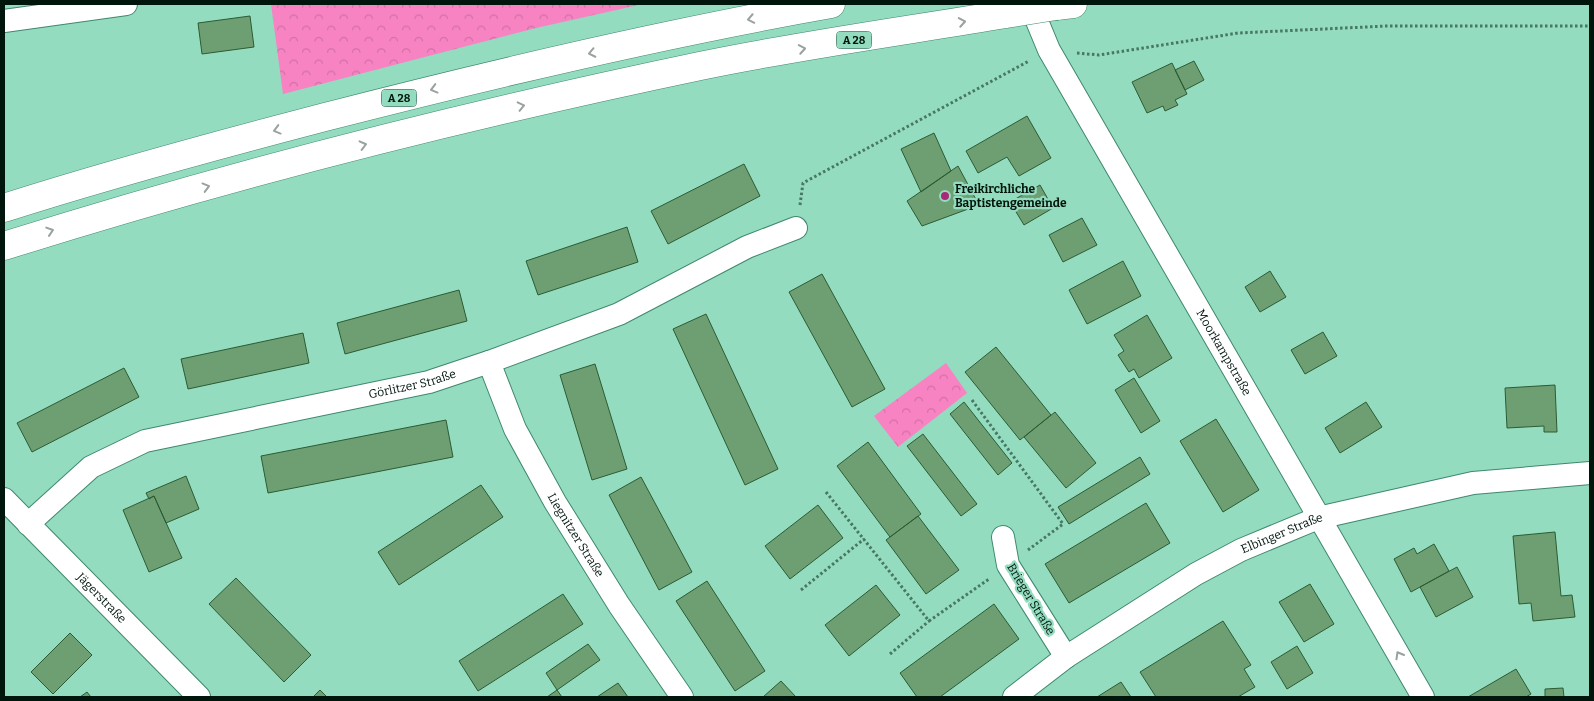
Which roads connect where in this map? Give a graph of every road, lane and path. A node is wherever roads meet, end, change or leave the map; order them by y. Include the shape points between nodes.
1 (126, 4) edge
2 (831, 4) edge
3 (1041, 7) edge
4 (4, 21) edge
5 (1590, 26) edge
6 (1049, 50) junction
7 (4, 208) edge
8 (796, 228) joint
9 (4, 246) edge
10 (489, 362) junction
11 (972, 400) dead end
12 (1590, 473) edge
13 (826, 492) dead end
14 (4, 499) edge
15 (1318, 518) junction
16 (28, 524) junction
17 (1003, 537) dead end
18 (864, 539) junction
19 (1008, 565) junction
20 (801, 590) dead end
21 (930, 621) junction
22 (890, 654) dead end
23 (1066, 657) junction
24 (199, 697) edge
25 (682, 697) edge
26 (1014, 697) edge
27 (1424, 697) edge

1 - 4 street
2 -> 7 highway, A 28 via 463,81 192,152
3 - 6 street, Moorkampstraße
9 -> 3 highway, A 28 via 201,188 489,113 702,66
5 - 6 path via 1238,33 1099,55
6 - 8 path via 803,183
6 - 15 street, Moorkampstraße
8 - 10 street, Görlitzer Straße via 747,247 619,314
10 - 16 street, Görlitzer Straße via 429,382 145,441 91,467
10 - 25 street, Liegnitzer Straße via 515,429 555,502
11 - 19 path via 1063,524
12 - 15 street, Elbinger Straße via 1472,484
13 - 18 path
14 - 16 street, Jägerstraße
15 - 23 street, Elbinger Straße via 1241,550 1196,574
27 -> 15 street, Moorkampstraße
16 - 24 street, Jägerstraße
17 - 19 street, Brieger Straße
18 - 20 path
18 - 21 path
19 - 21 path
19 - 23 street, Brieger Straße
21 - 22 path
23 - 26 street, Elbinger Straße

